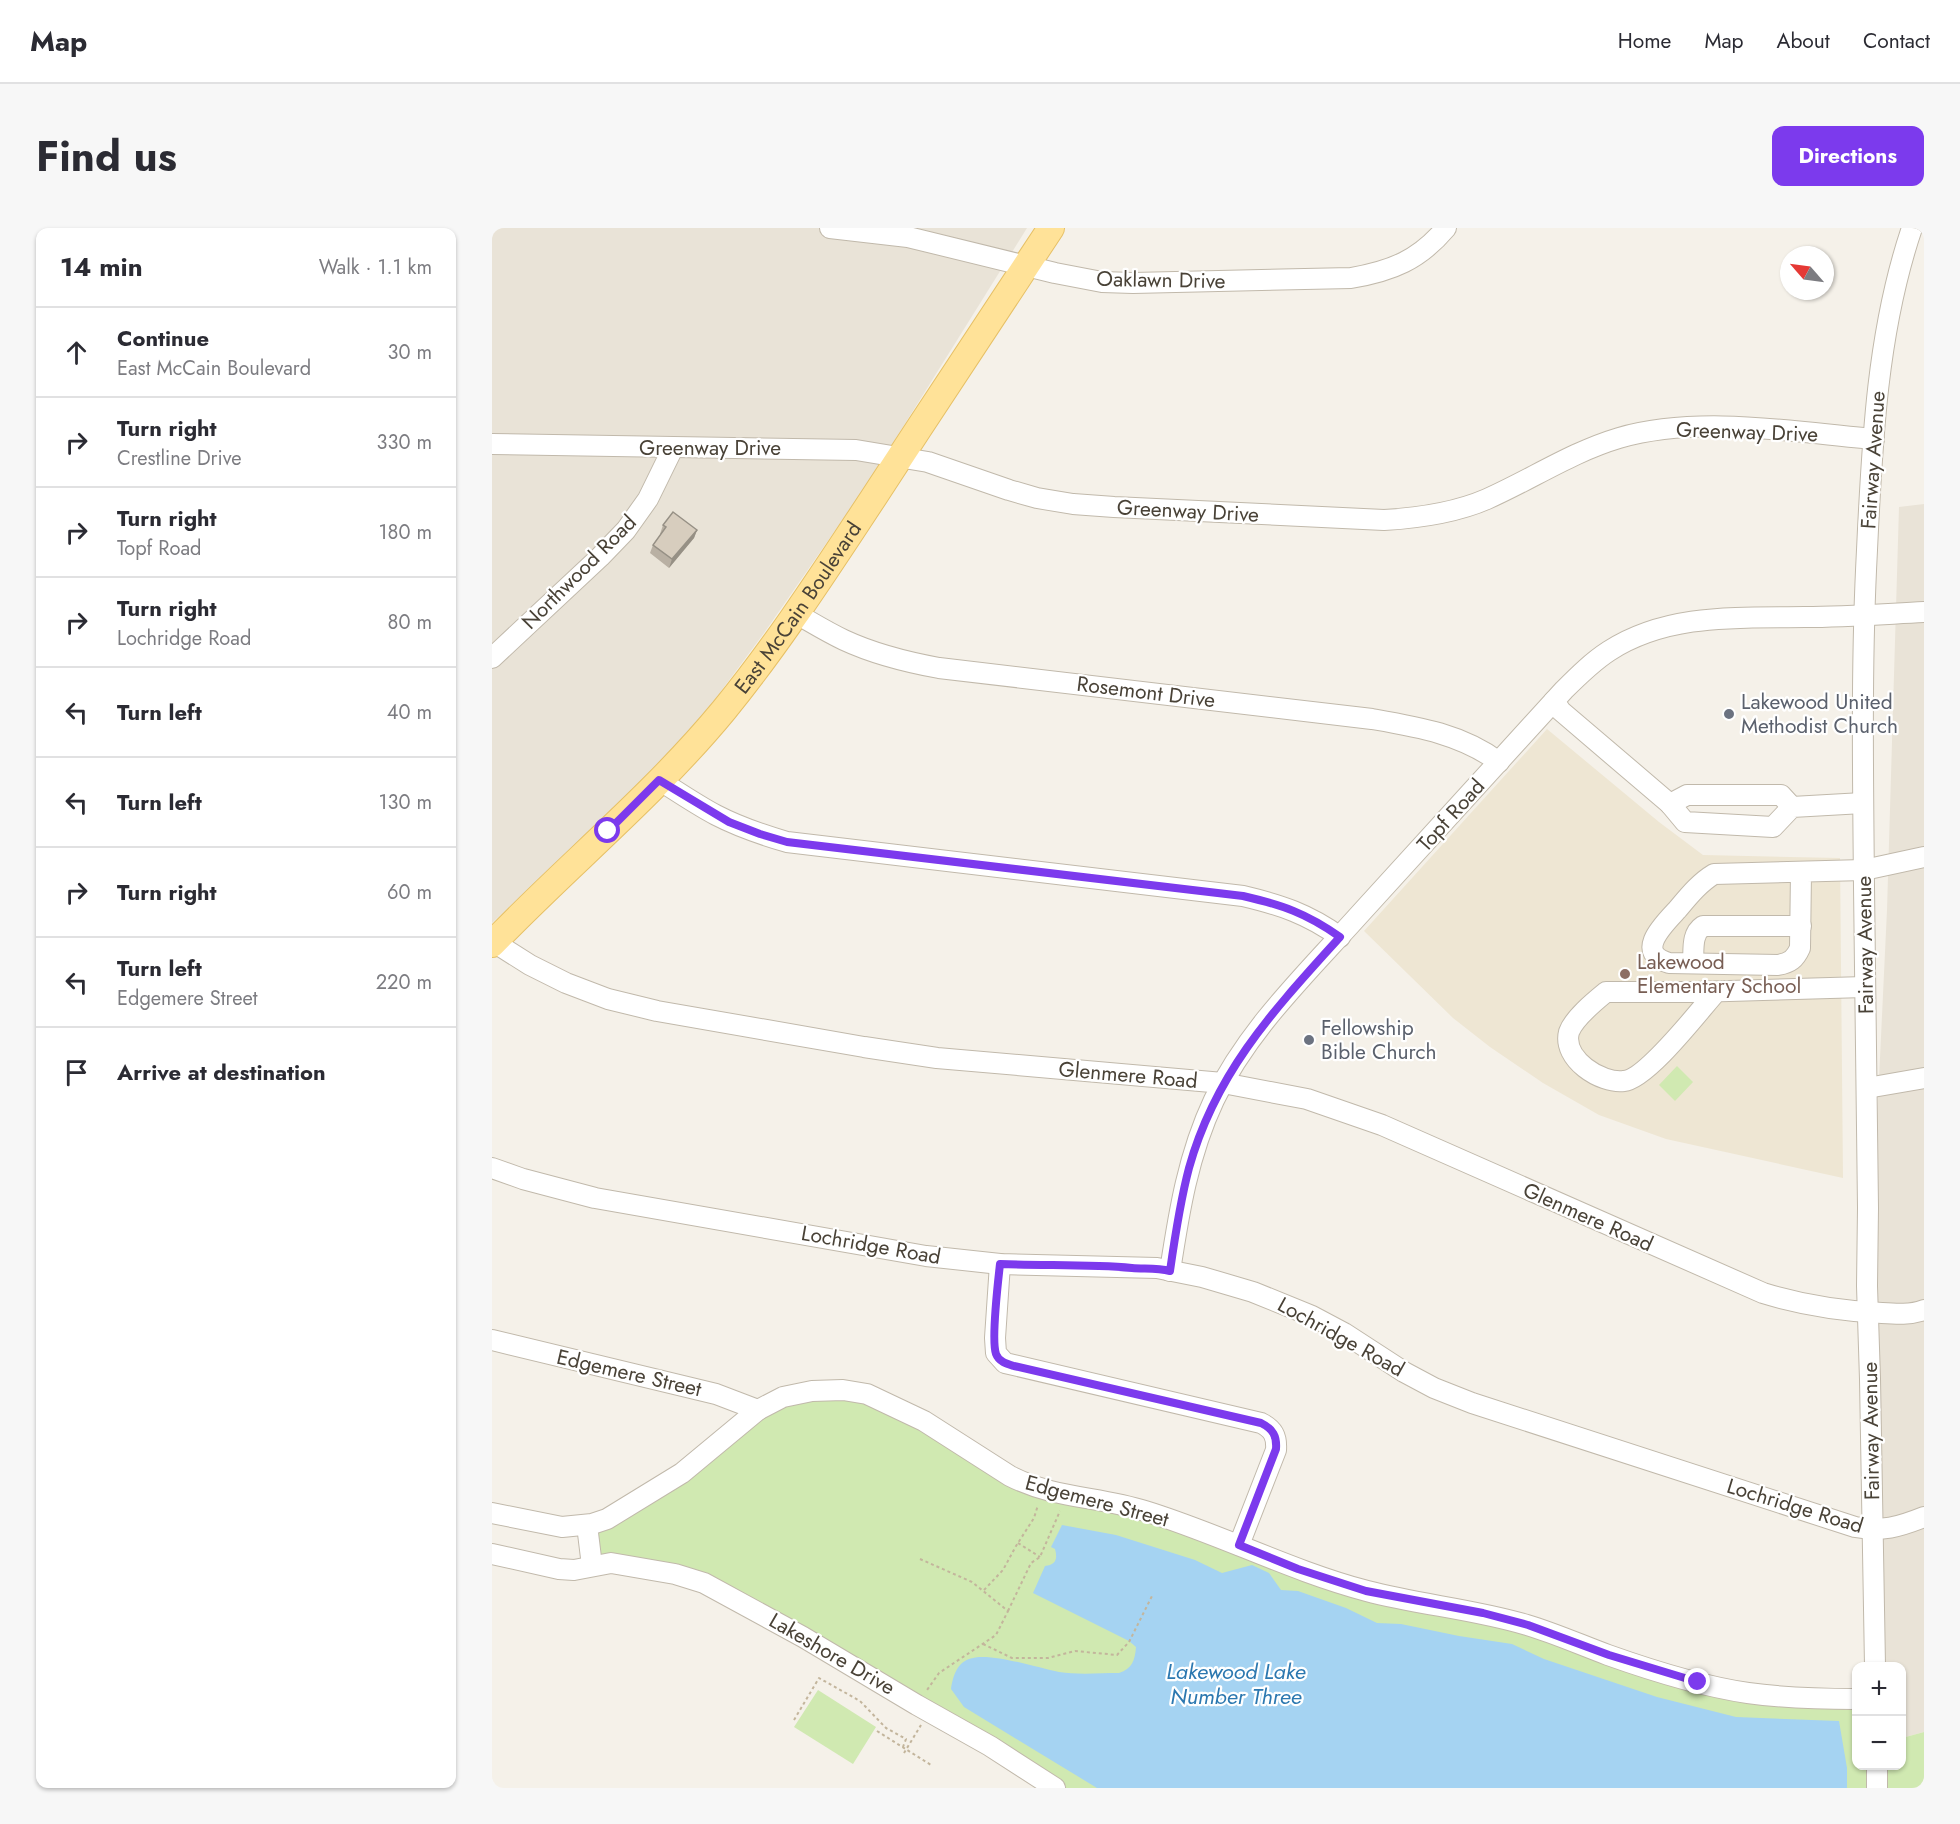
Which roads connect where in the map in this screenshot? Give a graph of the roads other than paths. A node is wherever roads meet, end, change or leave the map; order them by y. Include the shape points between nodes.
1 (830, 228) edge
2 (1051, 228) edge
3 (1446, 228) edge
4 (1912, 228) edge
5 (1026, 266) junction
6 (1874, 439) junction
7 (492, 444) edge
8 (673, 448) junction
9 (900, 457) junction
10 (1924, 612) edge
11 (795, 613) junction
12 (1863, 615) junction
13 (492, 658) edge
14 (1554, 702) junction
15 (1499, 762) junction
16 (659, 780) junction
17 (1863, 803) junction
18 (1670, 804) junction
19 (1792, 807) junction
20 (1924, 857) edge
21 (1864, 870) junction
22 (1801, 872) junction
23 (1801, 926) junction
24 (1340, 937) junction
25 (493, 942) edge
26 (1694, 963) junction
27 (1865, 987) junction
28 (1716, 992) junction
29 (1924, 1078) edge
30 (1223, 1083) junction
31 (1867, 1088) junction
32 (492, 1168) edge
33 (1000, 1264) junction
34 (1170, 1271) junction
35 (1923, 1311) edge
36 (1868, 1312) junction
37 (492, 1340) edge
38 (758, 1410) junction
39 (492, 1513) edge
40 (1924, 1517) edge
41 (588, 1525) junction
42 (1873, 1530) junction
43 (1239, 1545) junction
44 (492, 1554) edge
45 (592, 1566) junction
46 (1875, 1662) edge
47 (1852, 1699) edge
48 (1877, 1770) edge
49 (1055, 1788) edge
50 (1877, 1788) edge

1 - 5 street, Oaklawn Drive via 908,237
2 - 5 main road, East McCain Boulevard
3 - 5 street, Oaklawn Drive via 1400,265 1351,278 1133,283 1083,279
4 - 6 street, Fairway Avenue via 1886,330
5 - 9 main road, East McCain Boulevard
6 - 9 street, Greenway Drive via 1712,426 1660,429 1597,445 1465,507 1384,520 1073,504 1037,498 928,462
6 - 12 street, Fairway Avenue
7 - 8 street, Greenway Drive
8 - 9 street, Greenway Drive via 856,450
8 - 13 street, Northwood Road via 648,499 626,530
9 - 11 main road, East McCain Boulevard
10 - 12 street, Topf Road
11 - 15 street, Rosemont Drive via 846,641 907,662 1372,719 1451,737 1476,746
11 - 16 main road, East McCain Boulevard via 724,710
12 - 14 street, Topf Road via 1715,619 1660,629 1609,651 1589,665
12 - 17 street, Fairway Avenue
14 - 15 street, Topf Road
14 - 18 street
15 - 24 street, Topf Road
16 - 24 street via 722,818 787,842 1243,896 1301,913
16 - 25 main road, East McCain Boulevard
17 - 19 street
17 - 21 street, Fairway Avenue
18 - 19 street via 1687,795 1780,795
18 - 19 street via 1685,822 1773,827
20 - 21 street
21 - 22 street
21 - 27 street, Fairway Avenue
22 - 23 street
22 - 26 street via 1714,874 1703,881 1657,932 1652,946 1659,960
23 - 26 street via 1800,948 1788,963
23 - 26 street via 1703,926 1695,935
24 - 30 street, Topf Road via 1273,1012
25 - 30 street, Glenmere Road via 566,983 657,1011 937,1058
27 - 28 street
27 - 31 street, Fairway Avenue
28 - 28 street via 1606,992 1583,1011 1569,1033 1570,1051 1582,1067 1625,1082 1648,1068
29 - 31 street
30 - 34 street, Topf Road via 1189,1166
30 - 36 street, Glenmere Road via 1307,1100 1382,1125 1763,1293 1813,1306
31 - 36 street, Fairway Avenue
32 - 33 street, Lochridge Road via 595,1198 926,1256
33 - 34 street, Lochridge Road
33 - 43 street via 995,1338 996,1353 1005,1363 1261,1423 1275,1434 1276,1449
34 - 42 street, Lochridge Road via 1280,1301 1344,1333 1434,1388 1472,1403
35 - 36 street, Glenmere Road
36 - 42 street, Fairway Avenue
37 - 38 street, Edgemere Street via 716,1394
38 - 41 street via 682,1473 607,1519
38 - 43 street, Edgemere Street via 783,1397 812,1391 867,1394 924,1421 1010,1476 1043,1490 1144,1511
39 - 41 street via 562,1527
40 - 42 street, Lochridge Road via 1899,1527
41 - 45 street
42 - 46 street, Fairway Avenue
43 - 47 street, Edgemere Street via 1366,1591 1517,1622 1694,1682 1787,1698
44 - 45 street, Lakeshore Drive via 559,1569
45 - 49 street, Lakeshore Drive via 611,1563 642,1567 704,1583 794,1631 920,1713 990,1746
48 - 50 street

